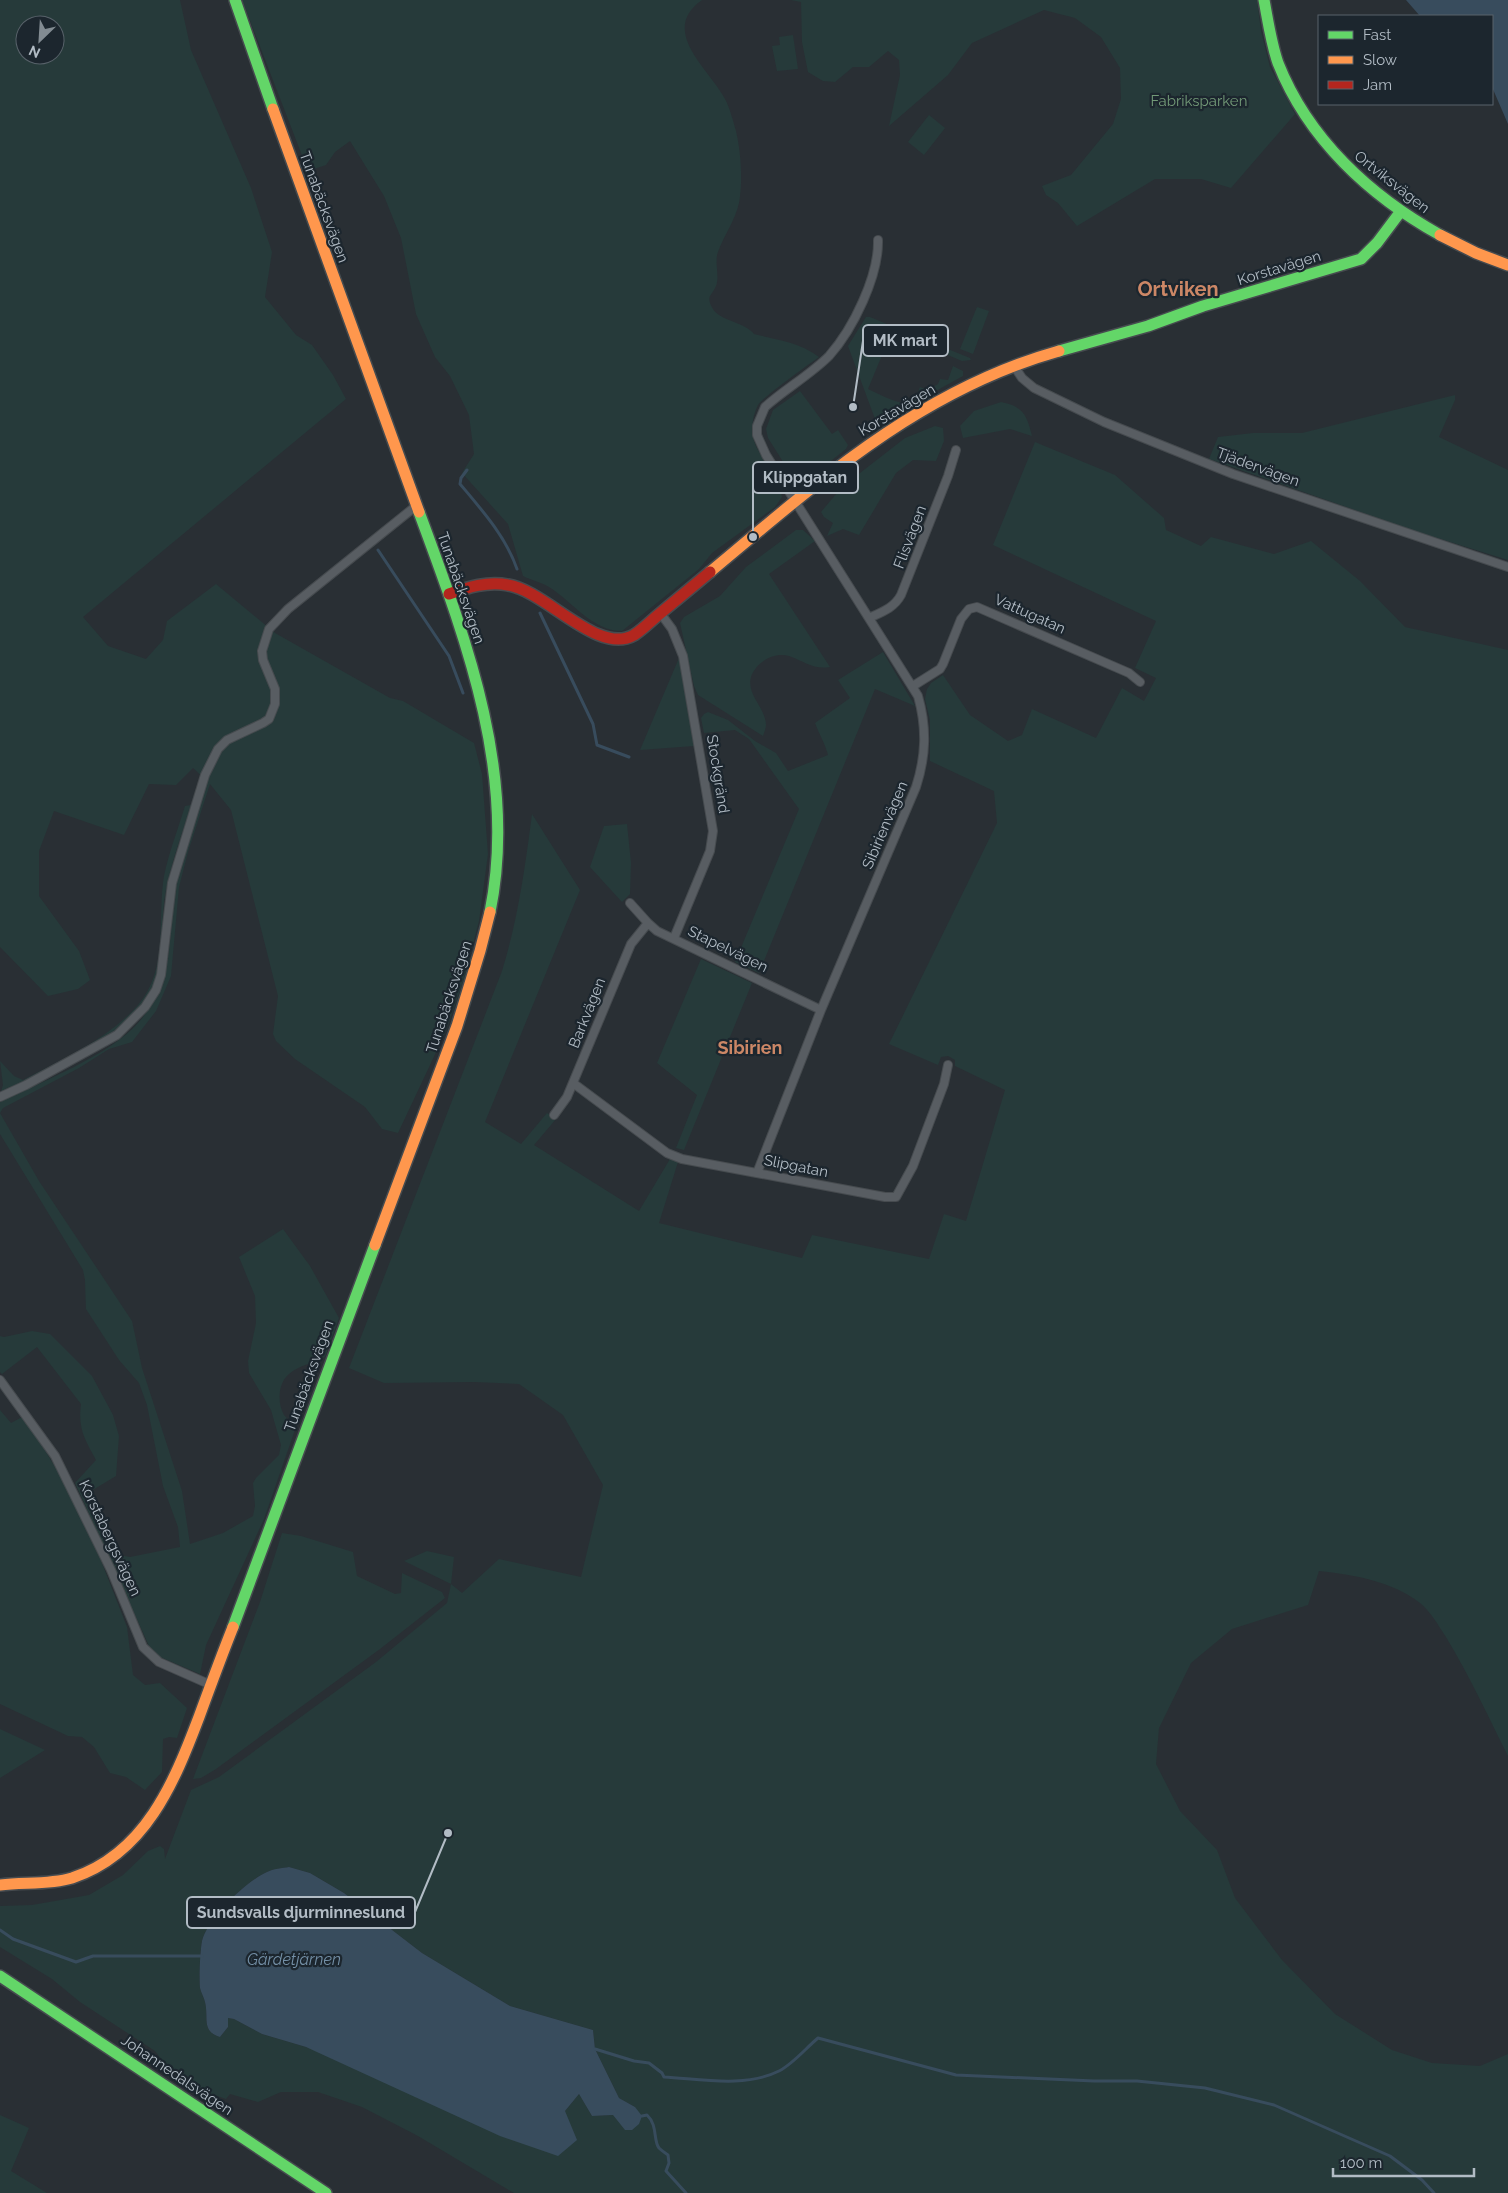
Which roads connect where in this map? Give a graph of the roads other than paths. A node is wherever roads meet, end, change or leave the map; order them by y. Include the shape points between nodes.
1 (235, 0) edge
2 (1264, 0) edge
3 (1400, 211) junction
4 (878, 240) dead end
5 (1508, 265) edge
6 (1014, 366) junction
7 (956, 450) dead end
8 (794, 502) junction
9 (416, 506) junction
10 (1508, 567) edge
11 (449, 594) junction
12 (661, 614) junction
13 (869, 618) junction
14 (1140, 682) dead end
15 (913, 686) junction
16 (630, 903) dead end
17 (648, 924) junction
18 (674, 938) junction
19 (821, 1010) junction
20 (948, 1065) dead end
21 (574, 1083) junction
22 (0, 1097) edge
23 (554, 1115) dead end
24 (757, 1173) junction
25 (0, 1380) edge
26 (210, 1685) junction
27 (0, 1885) edge
28 (0, 1972) edge
29 (0, 1976) edge
30 (11, 1982) junction
31 (326, 2193) edge

1 - 9 street, Tunabäcksvägen
2 - 3 street, Ortviksvägen via 1267,25 1279,64 1300,110 1345,167
3 - 5 street, Ortviksvägen via 1457,245
3 - 6 street, Korstavägen via 1371,251 1352,263
4 - 8 street, Sibirienvägen via 879,255 870,283 848,330 828,356 771,401 760,416 757,435
6 - 8 street, Korstavägen via 912,415
6 - 10 street, Tjädervägen via 1034,388 1104,422 1239,476
7 - 13 street, Flisvägen via 901,595 889,608
8 - 12 street, Korstavägen
8 - 13 street, Sibirienvägen
9 - 11 street, Tunabäcksvägen
9 - 22 street via 269,628 262,650 275,689 275,704 264,723 223,744 205,775 172,883 161,975 145,1008 117,1035
11 - 12 street, Korstavägen via 494,583 524,588 595,636 615,641 633,636
11 - 26 street, Tunabäcksvägen via 476,678 494,759 498,823 490,914 456,1026
12 - 18 street, Stockgränd via 683,656 713,830 710,851
13 - 15 street, Sibirienvägen
14 - 15 street, Vattugatan via 1129,673 976,607 969,608 961,619 940,669
15 - 19 street, Sibirienvägen via 923,714 922,767
16 - 17 street, Stapelvägen
17 - 18 street, Stapelvägen
17 - 21 street, Barkvägen via 631,944
18 - 19 street, Stapelvägen
19 - 24 street, Sibirienvägen
20 - 24 street, Slipgatan via 916,1157 896,1197
21 - 23 street, Barkvägen
21 - 24 street, Slipgatan via 667,1153 682,1159
25 - 26 street, Korstabergsvägen via 55,1456 111,1570 143,1647 159,1662
26 - 27 street, Tunabäcksvägen via 174,1776 154,1815 132,1844 100,1868 73,1878
28 - 30 street, Johannedalsvägen
29 - 30 street, Johannedalsvägen
30 - 31 street, Johannedalsvägen

